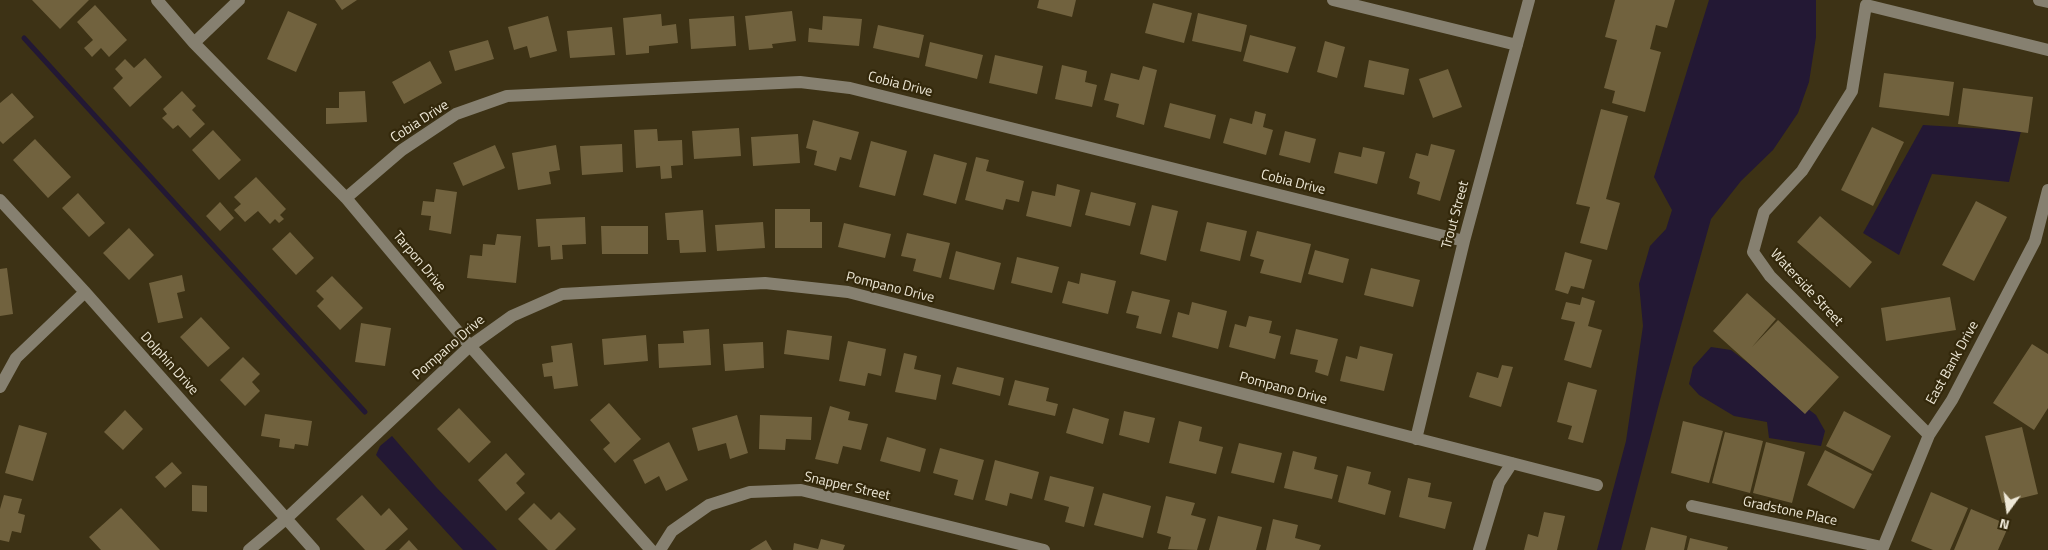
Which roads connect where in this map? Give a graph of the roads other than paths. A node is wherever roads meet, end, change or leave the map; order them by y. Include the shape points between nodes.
1 (157, 0) edge
2 (239, 0) edge
3 (1333, 0) edge
4 (1528, 0) edge
5 (2039, 0) edge
6 (1865, 2) edge
7 (2048, 2) edge
8 (194, 42) junction
9 (1517, 45) junction
10 (2048, 50) edge
11 (2048, 190) edge
12 (346, 198) junction
13 (0, 200) edge
14 (1464, 241) junction
15 (84, 292) junction
16 (470, 346) junction
17 (0, 387) edge
18 (1929, 435) junction
19 (1416, 439) junction
20 (1512, 463) junction
21 (1598, 485) dead end
22 (1692, 506) dead end
23 (287, 518) junction
24 (1882, 549) edge
25 (249, 550) edge
26 (314, 550) edge
27 (651, 550) edge
28 (660, 550) edge
29 (1044, 550) edge
30 (1480, 550) edge

1 - 8 street, Tarpon Drive
2 - 8 street
3 - 9 street
4 - 9 street, Trout Street
5 - 7 street
6 - 10 street
6 - 18 street, Waterside Street via 1852,91 1802,171 1764,212 1753,252 1770,276
8 - 12 street, Tarpon Drive
9 - 14 street, Trout Street
11 - 18 street, East Bank Drive via 2035,241 1952,400
12 - 14 street, Cobia Drive via 402,150 456,114 507,96 800,82 850,88
12 - 16 street, Tarpon Drive
13 - 15 street, Dolphin Drive
14 - 19 street, Trout Street
15 - 17 street via 16,358
15 - 23 street, Dolphin Drive
16 - 19 street, Pompano Drive via 512,316 562,294 765,283 848,292
16 - 23 street, Pompano Drive
16 - 27 street, Tarpon Drive
18 - 24 street, East Bank Drive
19 - 20 street, Pompano Drive
20 - 21 street, Pompano Drive
20 - 30 street via 1499,483
22 - 24 street, Gradstone Place
23 - 25 street, Pompano Drive
23 - 26 street, Dolphin Drive
28 - 29 street, Snapper Street via 672,531 709,505 750,492 801,490

